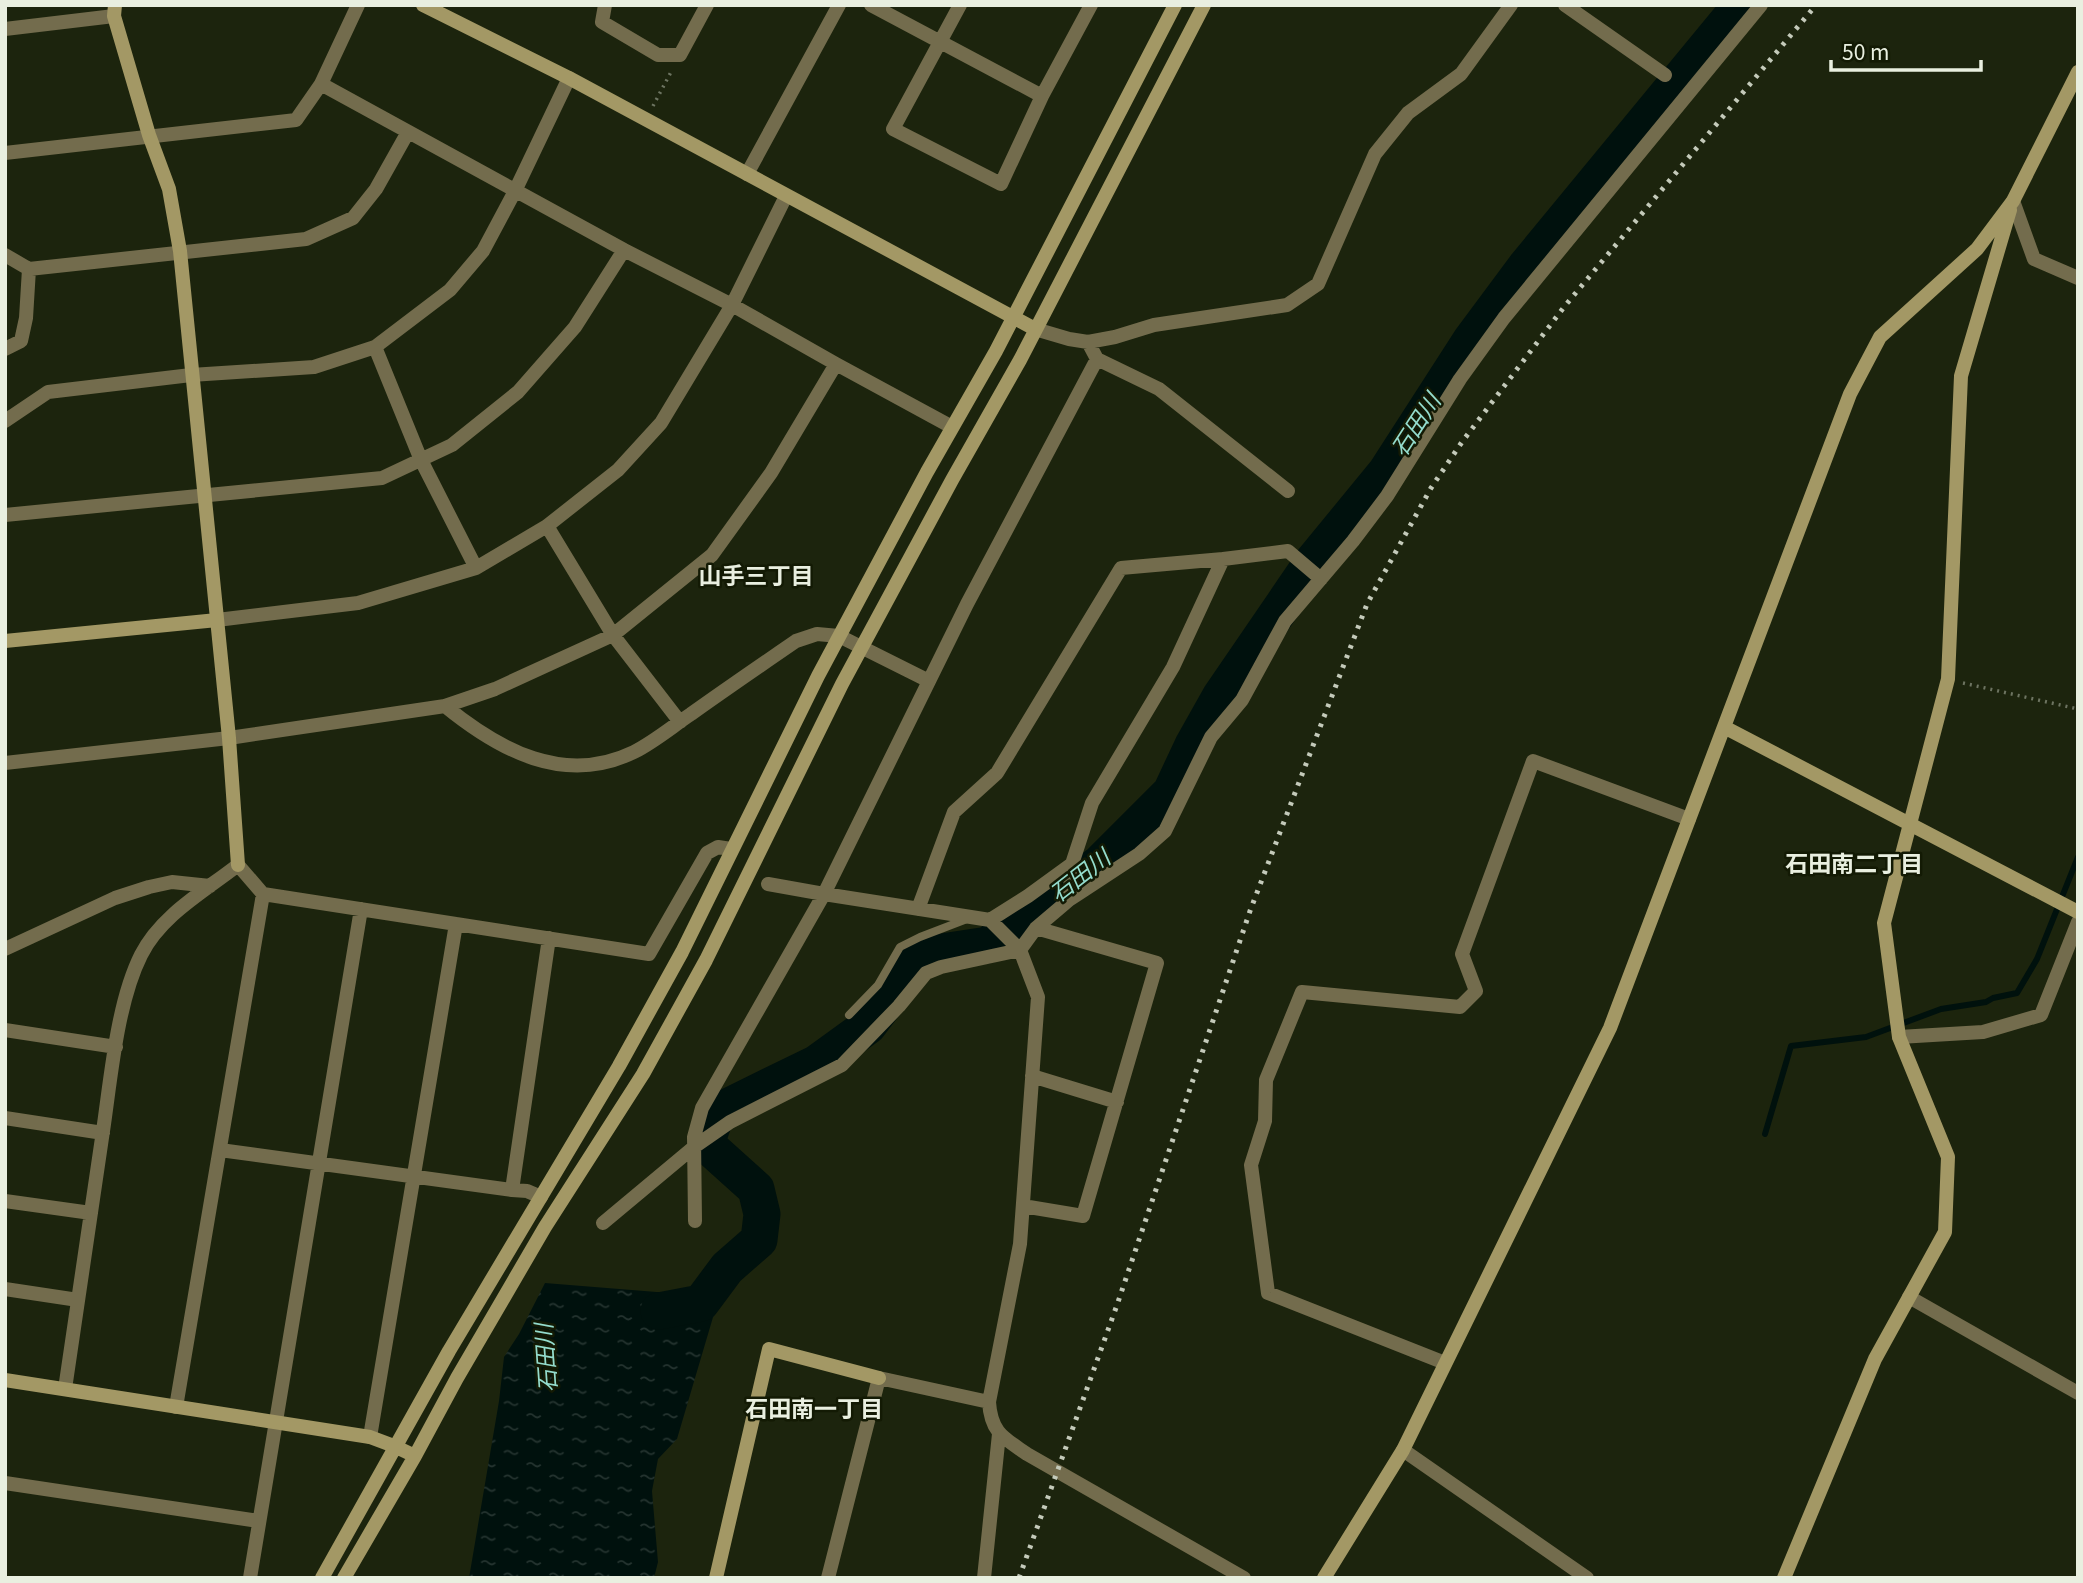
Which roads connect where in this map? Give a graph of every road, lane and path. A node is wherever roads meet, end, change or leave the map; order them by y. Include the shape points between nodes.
1 (358, 5) edge
2 (423, 5) edge
3 (605, 5) edge
4 (707, 5) edge
5 (839, 5) edge
6 (872, 5) edge
7 (960, 5) edge
8 (1091, 5) edge
9 (1175, 5) edge
10 (1204, 5) edge
11 (1511, 5) edge
12 (1565, 5) edge
13 (1761, 5) edge
14 (114, 11) edge
15 (5, 29) edge
16 (939, 41) junction
17 (680, 55) junction
18 (2078, 72) edge
19 (1665, 75) dead end
20 (569, 79) junction
21 (321, 83) junction
22 (1042, 96) junction
23 (646, 120) junction
24 (408, 132) junction
25 (149, 135) junction
26 (5, 153) edge
27 (747, 174) junction
28 (515, 191) junction
29 (786, 195) junction
30 (2013, 201) junction
31 (624, 250) junction
32 (180, 251) junction
33 (5, 255) edge
34 (29, 269) junction
35 (2078, 278) edge
36 (732, 304) junction
37 (1012, 317) junction
38 (1035, 329) junction
39 (1088, 342) junction
40 (375, 347) junction
41 (5, 349) edge
42 (1097, 359) junction
43 (836, 364) junction
44 (191, 375) junction
45 (5, 421) edge
46 (952, 427) junction
47 (421, 460) junction
48 (1288, 491) dead end
49 (205, 495) junction
50 (5, 515) edge
51 (547, 526) junction
52 (1223, 559) junction
53 (477, 568) junction
54 (1321, 579) junction
55 (217, 620) junction
56 (613, 635) junction
57 (839, 636) junction
58 (5, 641) edge
59 (862, 647) junction
60 (1948, 679) junction
61 (929, 681) junction
62 (445, 706) junction
63 (2078, 709) edge
64 (680, 722) junction
65 (1724, 727) junction
66 (229, 738) junction
67 (5, 763) edge
68 (1689, 819) junction
69 (1910, 823) junction
70 (731, 849) junction
71 (1072, 864) junction
72 (238, 865) junction
73 (768, 884) dead end
74 (211, 886) junction
75 (263, 894) junction
76 (824, 894) junction
77 (1069, 900) junction
78 (361, 909) junction
79 (918, 909) junction
80 (2078, 912) edge
81 (972, 917) junction
82 (990, 920) junction
83 (2078, 922) edge
84 (456, 924) junction
85 (1036, 929) junction
86 (549, 939) junction
87 (5, 949) edge
88 (1020, 950) junction
89 (849, 1015) dead end
90 (5, 1030) edge
91 (1899, 1037) junction
92 (116, 1047) junction
93 (1032, 1076) junction
94 (1117, 1101) junction
95 (5, 1118) edge
96 (103, 1133) junction
97 (694, 1147) junction
98 (220, 1150) junction
99 (319, 1163) junction
100 (414, 1176) junction
101 (512, 1191) junction
102 (541, 1197) junction
103 (5, 1201) edge
104 (1023, 1206) junction
105 (91, 1213) junction
106 (695, 1221) dead end
107 (603, 1223) dead end
108 (5, 1289) edge
109 (1909, 1297) junction
110 (78, 1300) junction
111 (1445, 1363) junction
112 (879, 1378) junction
113 (5, 1380) edge
114 (65, 1389) junction
115 (2078, 1392) edge
116 (989, 1402) junction
117 (176, 1407) junction
118 (276, 1422) junction
119 (999, 1434) junction
120 (370, 1437) junction
121 (394, 1446) junction
122 (1403, 1450) junction
123 (415, 1457) junction
124 (5, 1483) edge
125 (258, 1521) junction
126 (1786, 1577) edge
127 (250, 1578) edge
128 (322, 1578) edge
129 (345, 1578) edge
130 (716, 1578) edge
131 (828, 1578) edge
132 (984, 1578) edge
133 (1244, 1578) edge
134 (1324, 1578) edge
135 (1587, 1578) edge

1 - 21 street
2 - 20 street
3 - 17 street via 602,22 657,55
4 - 17 street
5 - 27 street
6 - 16 street
7 - 16 street
8 - 22 street
9 - 37 street
10 - 38 street
11 - 39 street via 1461,74 1408,113 1375,154 1318,284 1287,305 1154,325
12 - 19 street
13 - 54 street via 1504,318 1387,496
14 - 15 street
14 - 25 street
16 - 22 street
16 - 22 street via 893,129 1001,184
17 - 23 path
18 - 30 street
20 - 23 street
20 - 28 street
21 - 24 street
21 - 25 street via 296,120
23 - 27 street
24 - 28 street
24 - 32 street via 376,189 353,218 306,239
25 - 26 street
25 - 32 street via 169,189
27 - 29 street
28 - 31 street
28 - 40 street via 483,251 450,290
29 - 36 street
29 - 37 street
30 - 35 street via 2034,259
30 - 60 street via 1961,376
30 - 65 street via 1978,249 1880,337 1850,394
31 - 36 street
31 - 47 street via 575,327 518,392 452,445
32 - 34 street
32 - 44 street
33 - 34 street
34 - 41 street via 21,341
36 - 43 street
36 - 51 street via 661,423 618,470
37 - 38 street
37 - 46 street
38 - 39 street
38 - 59 street
39 - 42 street
40 - 44 street via 314,367
40 - 47 street
42 - 48 street via 1159,389
42 - 61 street
43 - 46 street
43 - 56 street via 771,473 712,555
44 - 45 street via 48,392
44 - 49 street
46 - 57 street
47 - 49 street via 382,478
47 - 53 street
49 - 50 street
49 - 55 street
51 - 53 street
51 - 56 street
52 - 54 street via 1288,551
52 - 71 street via 1173,667 1092,803
52 - 79 street via 1121,568 997,773 954,812
53 - 55 street via 358,603
54 - 77 street via 1285,621 1242,699 1211,737 1165,831 1139,854
55 - 58 street
55 - 66 street
56 - 62 street via 495,689
56 - 64 street
57 - 59 street
57 - 64 street via 817,634 796,641
57 - 70 street
59 - 61 street
59 - 123 street via 706,960 649,1063 545,1227
60 - 63 path
60 - 69 street
61 - 76 street
62 - 64 street via 513,752 548,764 591,765 628,755
62 - 66 street
65 - 68 street
65 - 69 street
66 - 67 street
66 - 72 street
68 - 111 street via 1610,1028
68 - 111 street via 1533,761 1462,954 1476,991 1460,1007 1302,992 1266,1080 1265,1121 1251,1165 1268,1293
69 - 80 street
69 - 91 street via 1884,923
70 - 86 street via 718,847 707,853 649,954
70 - 102 street via 632,1044
71 - 77 street
71 - 82 street
72 - 74 street
72 - 75 street
73 - 76 street
74 - 87 street via 172,882 149,887
74 - 92 street via 189,899 142,953 129,986
75 - 78 street
75 - 98 street
76 - 79 street
76 - 97 street via 702,1108
77 - 85 street
78 - 84 street
78 - 99 street
79 - 81 street
81 - 82 street
81 - 89 lane via 900,947 878,985
82 - 88 street
83 - 91 street via 2040,1015 1983,1032
84 - 86 street
84 - 100 street
85 - 88 street
85 - 94 street via 1157,964
86 - 101 street
88 - 93 street via 1038,997
88 - 97 street via 926,972 842,1065 730,1122
90 - 92 street
91 - 109 street via 1948,1157 1945,1232
92 - 96 street
93 - 94 street
93 - 104 street
94 - 104 street via 1083,1216
95 - 96 street
96 - 105 street
97 - 106 street
97 - 107 street
98 - 99 street
98 - 117 street
99 - 100 street
99 - 118 street
100 - 101 street
100 - 120 street
101 - 102 street
102 - 121 street
103 - 105 street
104 - 116 street via 1020,1244
105 - 110 street
108 - 110 street
109 - 115 street
109 - 126 street via 1875,1359
110 - 114 street
111 - 122 street
112 - 116 street
112 - 130 street via 769,1349
112 - 131 street
113 - 114 street
114 - 117 street
116 - 119 street
117 - 118 street
118 - 120 street
118 - 125 street
119 - 132 street
119 - 133 street
120 - 121 street
121 - 123 street
121 - 128 street
122 - 134 street
122 - 135 street
123 - 129 street
124 - 125 street
125 - 127 street

